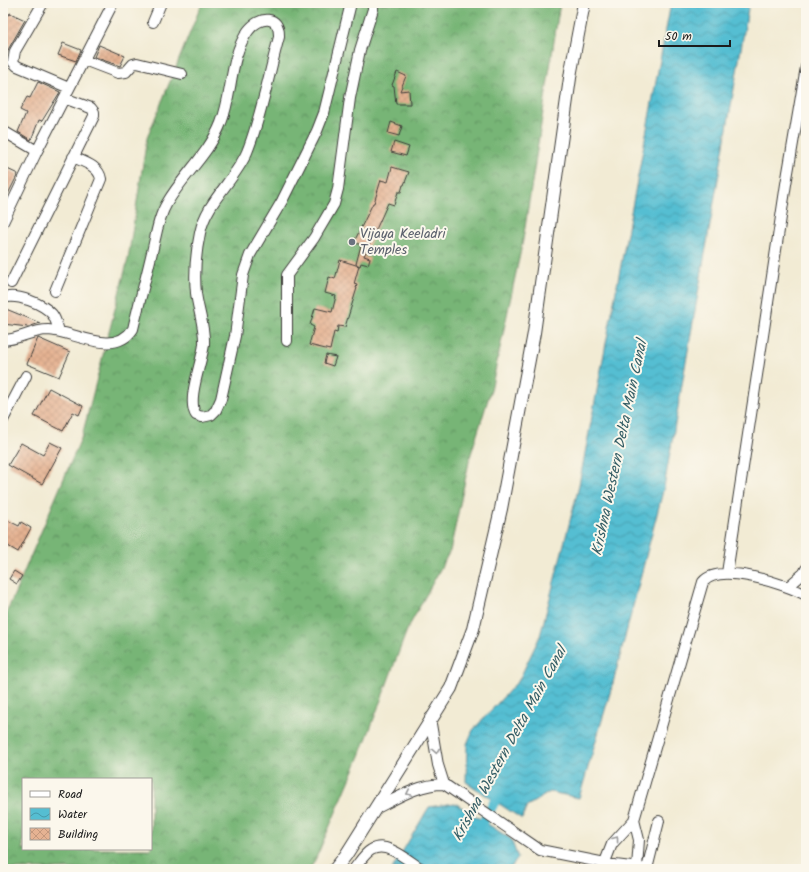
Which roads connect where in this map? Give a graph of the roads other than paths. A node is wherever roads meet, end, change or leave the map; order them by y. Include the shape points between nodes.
1 (43, 3) edge
2 (113, 3) edge
3 (161, 3) edge
4 (351, 3) edge
5 (373, 3) edge
6 (584, 3) edge
7 (152, 22) dead end
8 (84, 60) junction
9 (806, 67) edge
10 (182, 74) dead end
11 (69, 88) junction
12 (64, 98) junction
13 (3, 131) edge
14 (37, 151) junction
15 (73, 156) junction
16 (3, 222) edge
17 (11, 283) dead end
18 (55, 291) dead end
19 (3, 298) edge
20 (59, 331) junction
21 (3, 340) edge
22 (287, 341) dead end
23 (26, 376) dead end
24 (7, 403) edge
25 (3, 420) edge
26 (806, 569) edge
27 (727, 573) junction
28 (789, 586) junction
29 (806, 595) edge
30 (430, 718) junction
31 (447, 786) junction
32 (375, 809) junction
33 (634, 820) junction
34 (659, 821) dead end
35 (611, 865) edge
36 (637, 867) junction
37 (335, 869) edge
38 (354, 869) edge
39 (422, 869) edge
40 (648, 869) edge

1 - 11 street via 15,51 13,62 16,66
2 - 8 street
3 - 7 street
4 - 20 street via 324,113 317,131 282,201 250,255 216,410 211,415 202,417 192,410 204,344 196,293 195,257 206,216 240,165 253,132 279,37 277,24 270,19 253,24 247,32 238,50 221,123 209,146 176,189 160,216 133,329 129,335 119,341 109,342 92,341
5 - 22 street via 374,9 360,50 350,98 334,204 314,238 287,275
6 - 30 main road via 571,71 534,333 501,509 474,629 450,688
8 - 10 street via 118,73 126,72 137,63
8 - 11 street
9 - 27 street
11 - 12 street
12 - 14 street
12 - 15 street via 91,108 94,112
13 - 14 street
14 - 16 street
15 - 17 street
15 - 18 street via 96,169 101,179
19 - 20 street via 13,297 41,306 51,314
20 - 21 street via 46,330
23 - 24 street
24 - 25 street
26 - 28 street
27 - 28 street
27 - 33 street via 706,578 702,582
28 - 29 street
30 -> 31 street via 438,765
30 - 32 main road
31 -> 32 street via 432,784 420,787
31 - 35 street via 534,847
32 - 37 main road
35 -> 33 street via 612,844
33 - 36 street via 639,840
34 - 40 street
35 - 36 street
36 - 40 street
38 - 39 street via 370,851 378,847 386,847

